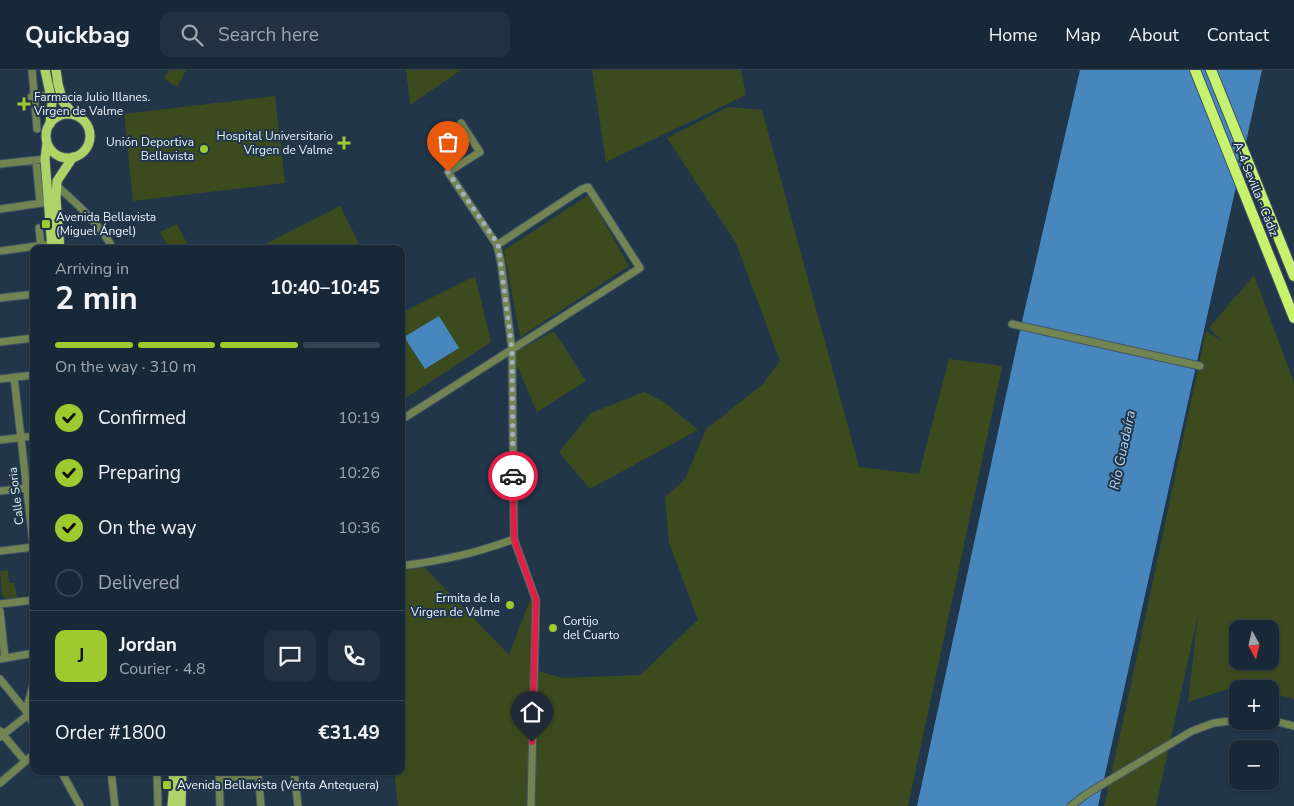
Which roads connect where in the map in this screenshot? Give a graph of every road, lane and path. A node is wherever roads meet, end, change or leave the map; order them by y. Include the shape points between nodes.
1 (32, 70) edge
2 (56, 70) edge
3 (1195, 70) edge
4 (1211, 70) edge
5 (44, 71) edge
6 (50, 95) junction
7 (32, 97) junction
8 (74, 115) junction
9 (461, 123) dead end
10 (50, 124) junction
11 (37, 129) dead end
12 (47, 143) junction
13 (73, 157) junction
14 (40, 159) junction
15 (0, 164) edge
16 (57, 186) junction
17 (44, 203) junction
18 (0, 209) edge
19 (39, 228) dead end
20 (498, 244) junction
21 (48, 245) edge
22 (49, 245) edge
23 (49, 245) edge
24 (111, 245) edge
25 (30, 249) edge
26 (0, 251) edge
27 (1294, 276) edge
28 (30, 294) edge
29 (0, 298) edge
30 (1294, 318) edge
31 (1012, 324) dead end
32 (30, 338) edge
33 (0, 342) edge
34 (512, 349) junction
35 (1198, 365) dead end
36 (30, 375) edge
37 (14, 377) junction
38 (0, 379) edge
39 (405, 417) edge
40 (30, 437) edge
41 (20, 438) junction
42 (0, 440) edge
43 (30, 488) edge
44 (0, 491) edge
45 (514, 539) junction
46 (30, 547) edge
47 (0, 551) edge
48 (405, 566) edge
49 (30, 600) edge
50 (0, 604) edge
51 (0, 611) edge
52 (30, 653) edge
53 (3, 658) edge
54 (2, 685) edge
55 (29, 714) edge
56 (1229, 721) edge
57 (1279, 722) edge
58 (1294, 726) edge
59 (1, 734) edge
60 (30, 757) edge
61 (25, 761) junction
62 (62, 775) edge
63 (111, 775) edge
64 (157, 775) edge
65 (173, 775) edge
66 (182, 775) edge
67 (219, 775) edge
68 (258, 775) edge
69 (294, 775) edge
70 (0, 783) edge
71 (80, 806) edge
72 (115, 806) edge
73 (158, 806) edge
74 (172, 806) edge
75 (181, 806) edge
76 (220, 806) edge
77 (261, 806) edge
78 (298, 806) edge
79 (530, 806) edge
80 (1071, 806) edge

1 - 7 street
2 - 8 main road via 63,102
3 - 30 highway, A-4 Sevilla - Cádiz
4 - 27 highway, A-4 Sevilla - Cádiz
5 - 6 main road
6 - 7 street
6 - 10 main road
7 - 11 street
8 - 10 main road via 60,116
8 - 13 main road via 85,122 90,138 81,154
9 - 20 street via 480,152 448,172
10 - 12 main road
12 - 13 main road via 57,155
12 - 14 main road
13 - 16 main road
14 - 15 street
14 - 17 main road
16 - 22 main road
16 - 24 street
17 - 18 street
17 - 23 main road
19 - 21 street
20 - 34 street
20 - 34 street via 588,187 640,268
25 - 26 street
28 - 29 street
31 - 35 street
32 - 33 street
34 - 39 street
34 - 45 street
36 - 37 street
37 - 38 street
37 - 41 street, Calle Soria
40 - 41 street
41 - 42 street
41 - 43 street, Calle Soria
43 - 44 street
45 - 48 street via 434,562
45 - 79 street via 536,600
46 - 47 street
49 - 50 street
51 - 53 street
52 - 53 street
54 - 55 street
55 - 59 street
56 - 80 street via 1192,731
57 - 58 street
59 - 61 street
60 - 61 street
61 - 70 street
62 - 71 street
63 - 72 street
64 - 73 street
65 - 74 main road
66 - 75 main road
67 - 76 street
68 - 77 street
69 - 78 street

